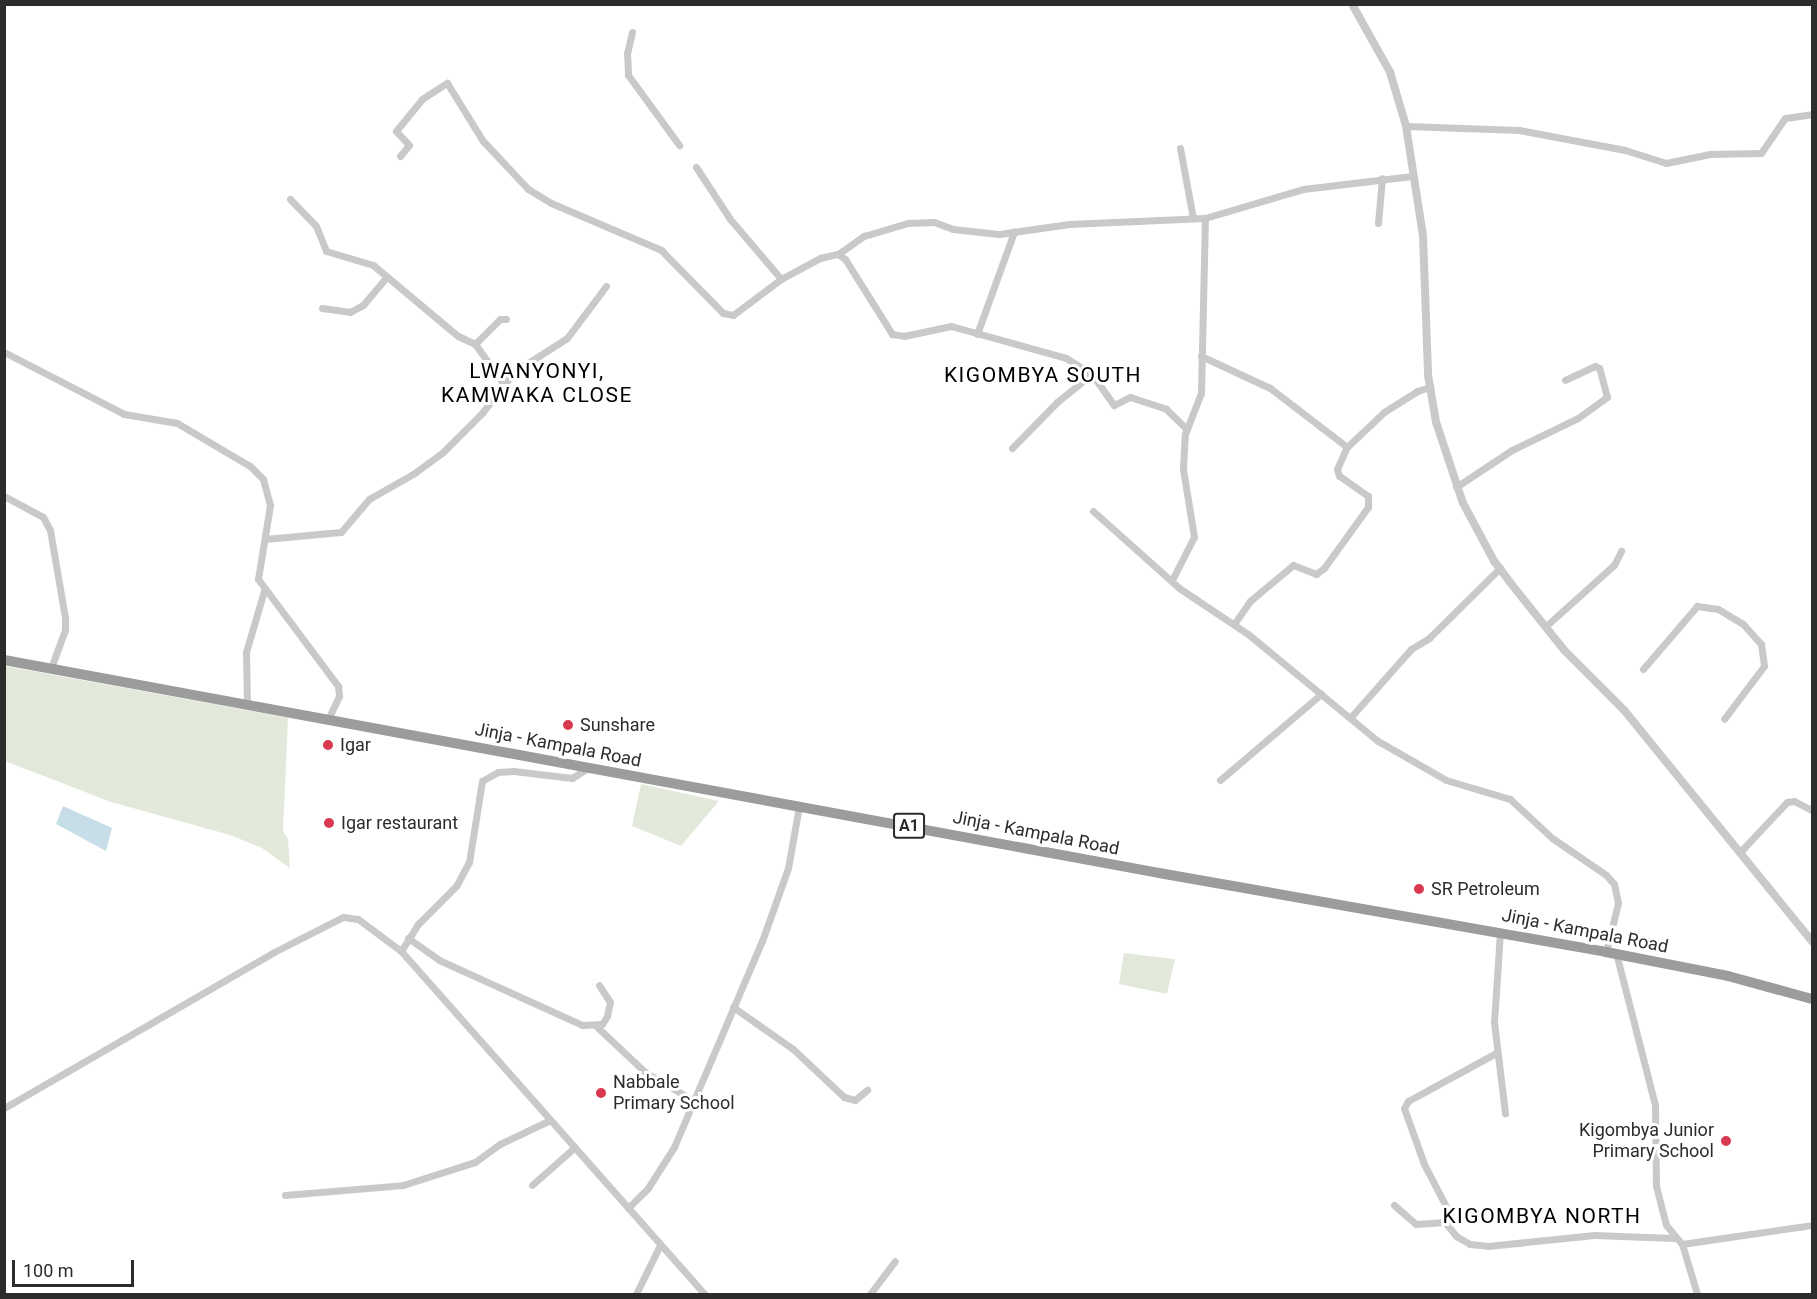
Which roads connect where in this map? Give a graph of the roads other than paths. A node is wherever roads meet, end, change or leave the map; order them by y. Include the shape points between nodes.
1 (1353, 4) edge
2 (632, 32) dead end
3 (1812, 114) edge
4 (1406, 126) junction
5 (679, 145) dead end
6 (1180, 148) dead end
7 (400, 156) dead end
8 (696, 167) dead end
9 (1412, 177) junction
10 (1382, 178) junction
11 (290, 199) dead end
12 (1193, 218) junction
13 (1205, 218) junction
14 (1378, 222) dead end
15 (1014, 232) junction
16 (838, 254) junction
17 (386, 278) junction
18 (781, 279) junction
19 (606, 286) dead end
20 (322, 308) dead end
21 (506, 319) dead end
22 (977, 334) junction
23 (475, 344) junction
24 (4, 352) edge
25 (1201, 357) junction
26 (1092, 374) junction
27 (1565, 380) dead end
28 (503, 383) junction
29 (1430, 387) junction
30 (1187, 429) junction
31 (1347, 447) junction
32 (1012, 448) dead end
33 (1456, 487) junction
34 (4, 496) edge
35 (1093, 511) dead end
36 (265, 539) junction
37 (1621, 551) dead end
38 (1500, 568) junction
39 (1172, 580) junction
40 (264, 591) junction
41 (1234, 624) junction
42 (1546, 626) junction
43 (4, 660) edge
44 (51, 668) junction
45 (1643, 669) dead end
46 (1321, 694) junction
47 (247, 704) junction
48 (329, 717) junction
49 (1350, 718) junction
50 (1724, 719) dead end
51 (588, 768) junction
52 (1220, 780) dead end
53 (799, 806) junction
54 (1812, 810) edge
55 (1741, 851) junction
56 (1500, 932) junction
57 (408, 938) junction
58 (1812, 941) edge
59 (401, 951) junction
60 (1611, 953) junction
61 (599, 985) dead end
62 (1812, 999) edge
63 (733, 1007) junction
64 (596, 1026) junction
65 (1496, 1053) junction
66 (867, 1090) dead end
67 (693, 1100) junction
68 (4, 1108) edge
69 (1505, 1113) dead end
70 (550, 1120) junction
71 (575, 1147) junction
72 (532, 1185) dead end
73 (285, 1195) dead end
74 (1394, 1205) dead end
75 (628, 1208) junction
76 (1450, 1214) dead end
77 (1812, 1226) edge
78 (1674, 1238) junction
79 (1682, 1244) junction
80 (659, 1247) junction
81 (895, 1261) dead end
82 (636, 1294) edge
83 (704, 1294) edge
84 (870, 1294) edge
85 (1697, 1294) edge

1 - 4 street via 1390,72
2 - 5 street via 627,53 628,75
3 - 4 street via 1785,118 1761,153 1710,154 1666,163 1625,150 1519,130
4 - 9 street
6 - 12 street
7 - 18 street via 409,145 396,131 422,99 447,83 483,141 528,189 551,203 661,250 723,313 733,315
8 - 18 street via 730,219
9 - 10 street
9 - 29 street via 1423,236
10 - 13 street via 1303,189
10 - 14 street
11 - 17 street via 316,226 326,252 374,265
12 - 13 street
12 - 15 street via 1069,224
13 - 25 street
15 - 16 street via 976,234 923,221 875,231 851,242
15 - 22 street
16 - 18 street via 820,258
16 - 22 street via 845,259 882,324 892,334 904,336 951,326
17 - 20 street via 363,305 350,312
17 - 23 street via 458,336
19 - 28 street via 567,338 526,362
21 - 23 street via 500,319
22 - 26 street via 1066,358
23 - 28 street
24 - 36 street via 124,414 177,423 250,466 263,478 270,505
25 - 30 street via 1201,393
25 - 31 street via 1270,388
26 - 30 street via 1114,405 1126,397 1166,409
26 - 32 street via 1057,402
27 - 33 street via 1595,366 1599,368 1607,397 1578,418 1512,450
28 - 36 street via 482,413 443,452 369,499 341,532
29 - 31 street via 1384,412
29 - 33 street via 1436,422
30 - 39 street via 1184,485 1194,537
31 - 41 street via 1337,469 1339,476 1368,496 1368,507 1324,568 1316,574 1293,566 1250,602
33 - 38 street
34 - 44 street via 43,517 50,530 65,618 65,630
35 - 39 street
36 - 40 street via 258,579
37 - 42 street via 1614,565
38 - 42 street
38 - 49 street via 1412,649
39 - 41 street
40 - 47 street via 246,652
40 - 48 street via 311,645 338,686 339,696
41 - 46 street
42 - 55 street via 1624,710
43 - 44 highway, Jinja - Kampala Road / A1
44 - 47 highway, Jinja - Kampala Road / A1
45 - 50 street via 1697,606 1719,609 1743,624 1761,644 1764,666
46 - 49 street
46 - 52 street
47 - 48 highway, Jinja - Kampala Road / A1
48 - 51 highway, Jinja - Kampala Road / A1
49 - 60 street via 1427,772 1510,799 1552,838 1606,875 1614,884 1618,903
51 - 53 highway, Jinja - Kampala Road / A1
51 - 57 street via 572,778 513,771 498,772 482,781 470,862 456,886
53 - 56 highway, Jinja - Kampala Road / A1
53 - 63 street via 788,868
54 - 55 street via 1794,801 1787,802
55 - 58 street
56 - 60 highway, Jinja - Kampala Road / A1
56 - 65 street
57 - 59 street
57 - 64 street via 439,960 526,1002 582,1025
59 - 68 street via 358,919 343,917 274,952
59 - 70 street
60 - 62 highway, Jinja - Kampala Road / A1 via 1728,976
60 - 78 street via 1655,1105 1654,1175 1666,1225
61 - 64 street via 610,1002 608,1016
63 - 66 street via 793,1049 844,1097 855,1100
63 - 67 street
64 - 67 street via 646,1072
65 - 69 street
65 - 76 street via 1408,1101 1404,1108 1424,1164
67 - 75 street via 660,1171
70 - 71 street
70 - 73 street via 500,1144 475,1162 403,1185
71 - 72 street
71 - 75 street
74 - 78 street via 1416,1224 1445,1222 1456,1236 1470,1244 1488,1246 1594,1235
75 - 80 street
77 - 79 street
78 - 79 street
79 - 85 street
80 - 82 street
80 - 83 street
81 - 84 street

